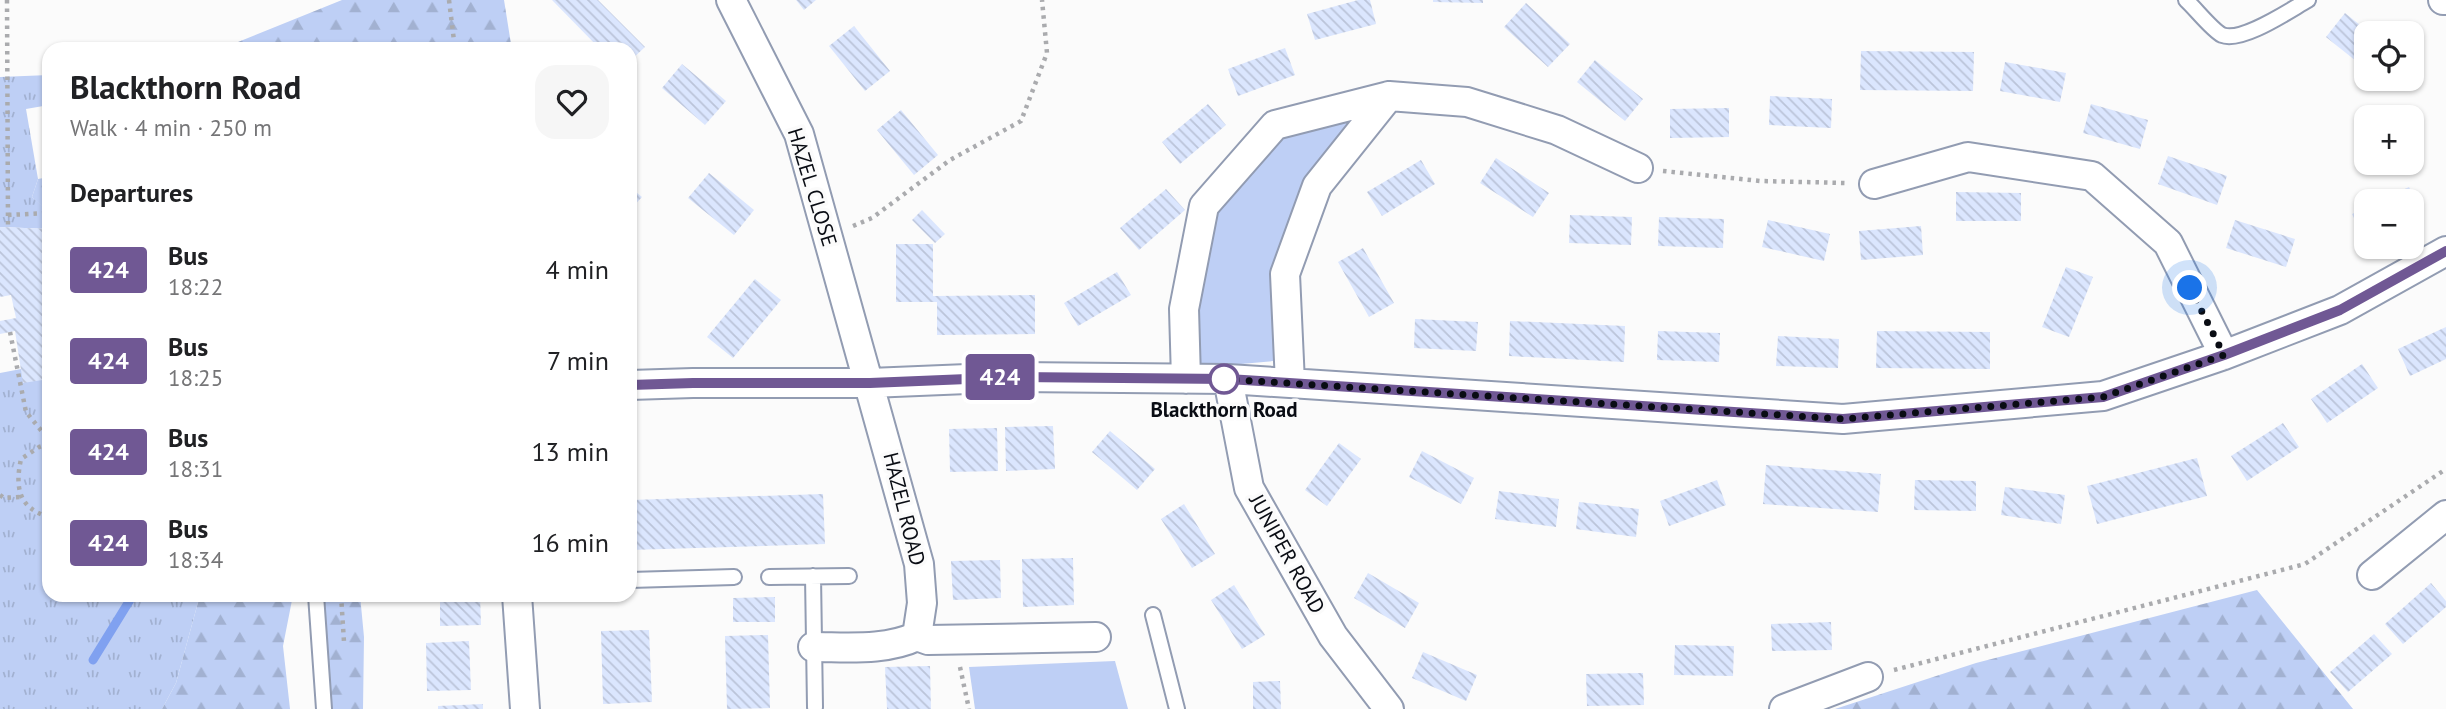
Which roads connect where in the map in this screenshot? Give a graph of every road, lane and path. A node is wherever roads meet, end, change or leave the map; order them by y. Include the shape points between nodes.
1 (7, 0) edge
2 (449, 0) edge
3 (731, 0) edge
4 (1041, 0) edge
5 (2186, 0) edge
6 (2308, 0) edge
7 (454, 42) edge
8 (1388, 96) junction
9 (1638, 168) joint
10 (1874, 184) joint
11 (42, 213) edge
12 (8, 215) junction
13 (8, 227) dead end
14 (827, 238) junction
15 (2446, 251) edge
16 (10, 332) dead end
17 (2224, 355) junction
18 (1186, 379) junction
19 (1228, 379) junction
20 (870, 383) junction
21 (1290, 383) junction
22 (637, 385) edge
23 (42, 433) edge
24 (42, 446) edge
25 (2446, 469) edge
26 (0, 495) edge
27 (20, 497) junction
28 (42, 515) edge
29 (2446, 515) edge
30 (2372, 575) dead end
31 (813, 576) junction
32 (849, 576) dead end
33 (734, 577) dead end
34 (769, 577) dead end
35 (637, 580) edge
36 (316, 602) edge
37 (517, 602) edge
38 (1153, 615) dead end
39 (918, 636) junction
40 (1096, 637) dead end
41 (953, 639) junction
42 (813, 647) junction
43 (1868, 677) joint
44 (815, 707) edge
45 (324, 709) edge
46 (525, 709) edge
47 (969, 709) edge
48 (1177, 709) edge
49 (1389, 709) edge
50 (1784, 709) edge

1 - 12 path
2 - 7 path
3 - 14 street, HAZEL CLOSE via 799,134
4 - 14 path via 1047,53 1021,121 950,160 872,218
5 - 6 lane via 2221,35 2236,37
8 - 9 street via 1466,102 1557,130
8 - 18 street via 1275,125 1204,206 1184,309
8 - 21 street via 1317,186 1285,274
9 - 10 path via 1760,181
10 - 17 street via 1968,158 2092,176 2168,243
11 - 12 path
12 - 13 path
14 - 20 street, HAZEL CLOSE
15 - 17 street via 2340,310
16 - 23 path via 26,412
17 - 21 street via 2103,397 1843,419
18 - 19 street
18 - 20 street via 1016,377
19 - 21 street
19 - 49 street, JUNIPER ROAD via 1249,488 1334,636
20 - 22 street
20 - 39 street, HAZEL ROAD via 919,564 922,603
24 - 27 path via 21,459
25 - 43 path via 2305,564
26 - 27 path
27 - 28 path
29 - 30 street
31 - 32 lane
31 - 34 lane
31 - 42 lane
33 - 35 lane
36 - 45 lane
37 - 46 street
38 - 48 lane
39 - 41 street
39 - 42 street via 876,647
40 - 41 street
41 - 47 path
42 - 44 lane
43 - 50 street

